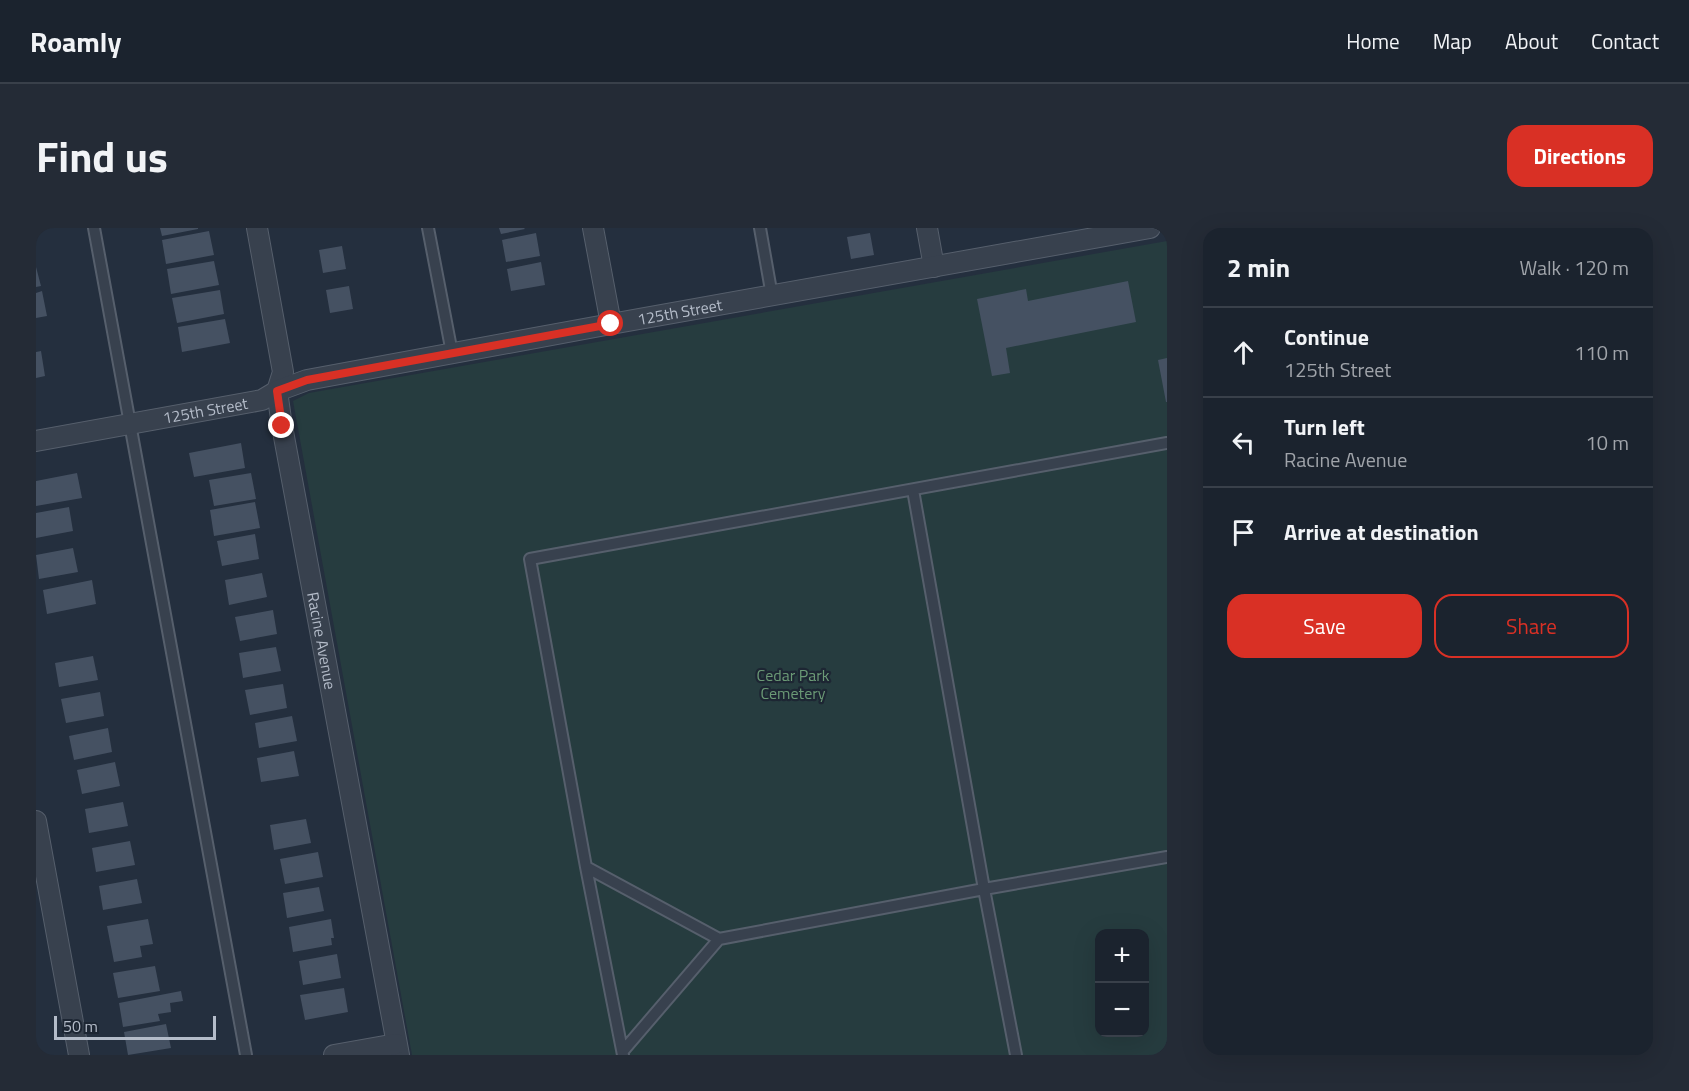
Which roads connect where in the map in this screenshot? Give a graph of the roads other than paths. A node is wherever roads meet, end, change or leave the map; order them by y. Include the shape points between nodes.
1 (94, 228) edge
2 (257, 228) edge
3 (429, 228) edge
4 (593, 228) edge
5 (760, 228) edge
6 (927, 228) edge
7 (1150, 228) edge
8 (1095, 233) edge
9 (934, 267) junction
10 (772, 296) junction
11 (611, 324) junction
12 (452, 353) junction
13 (277, 391) junction
14 (130, 424) junction
15 (36, 441) edge
16 (1167, 443) edge
17 (913, 490) junction
18 (36, 821) edge
19 (1167, 857) edge
20 (586, 867) junction
21 (984, 890) junction
22 (718, 939) junction
23 (398, 1049) edge
24 (623, 1053) edge
25 (79, 1055) edge
26 (246, 1055) edge
27 (334, 1055) edge
28 (1016, 1055) edge

1 - 14 lane
2 - 13 street, Racine Avenue via 283,372
3 - 12 lane
4 - 11 street
5 - 10 lane
6 - 9 street
7 - 8 street, 125th Street
8 - 9 street, 125th Street
9 - 10 street, 125th Street
10 - 11 street, 125th Street
11 - 12 street, 125th Street
12 - 13 street, 125th Street via 307,380
13 - 14 street, 125th Street via 262,400
13 - 23 street, Racine Avenue
14 - 15 street, 125th Street
14 - 26 lane
16 - 17 lane
17 - 20 lane via 530,559
17 - 21 lane
18 - 25 street
19 - 21 lane
20 - 22 lane
20 - 24 lane
21 - 22 lane
21 - 28 lane
22 - 24 lane
23 - 27 street

